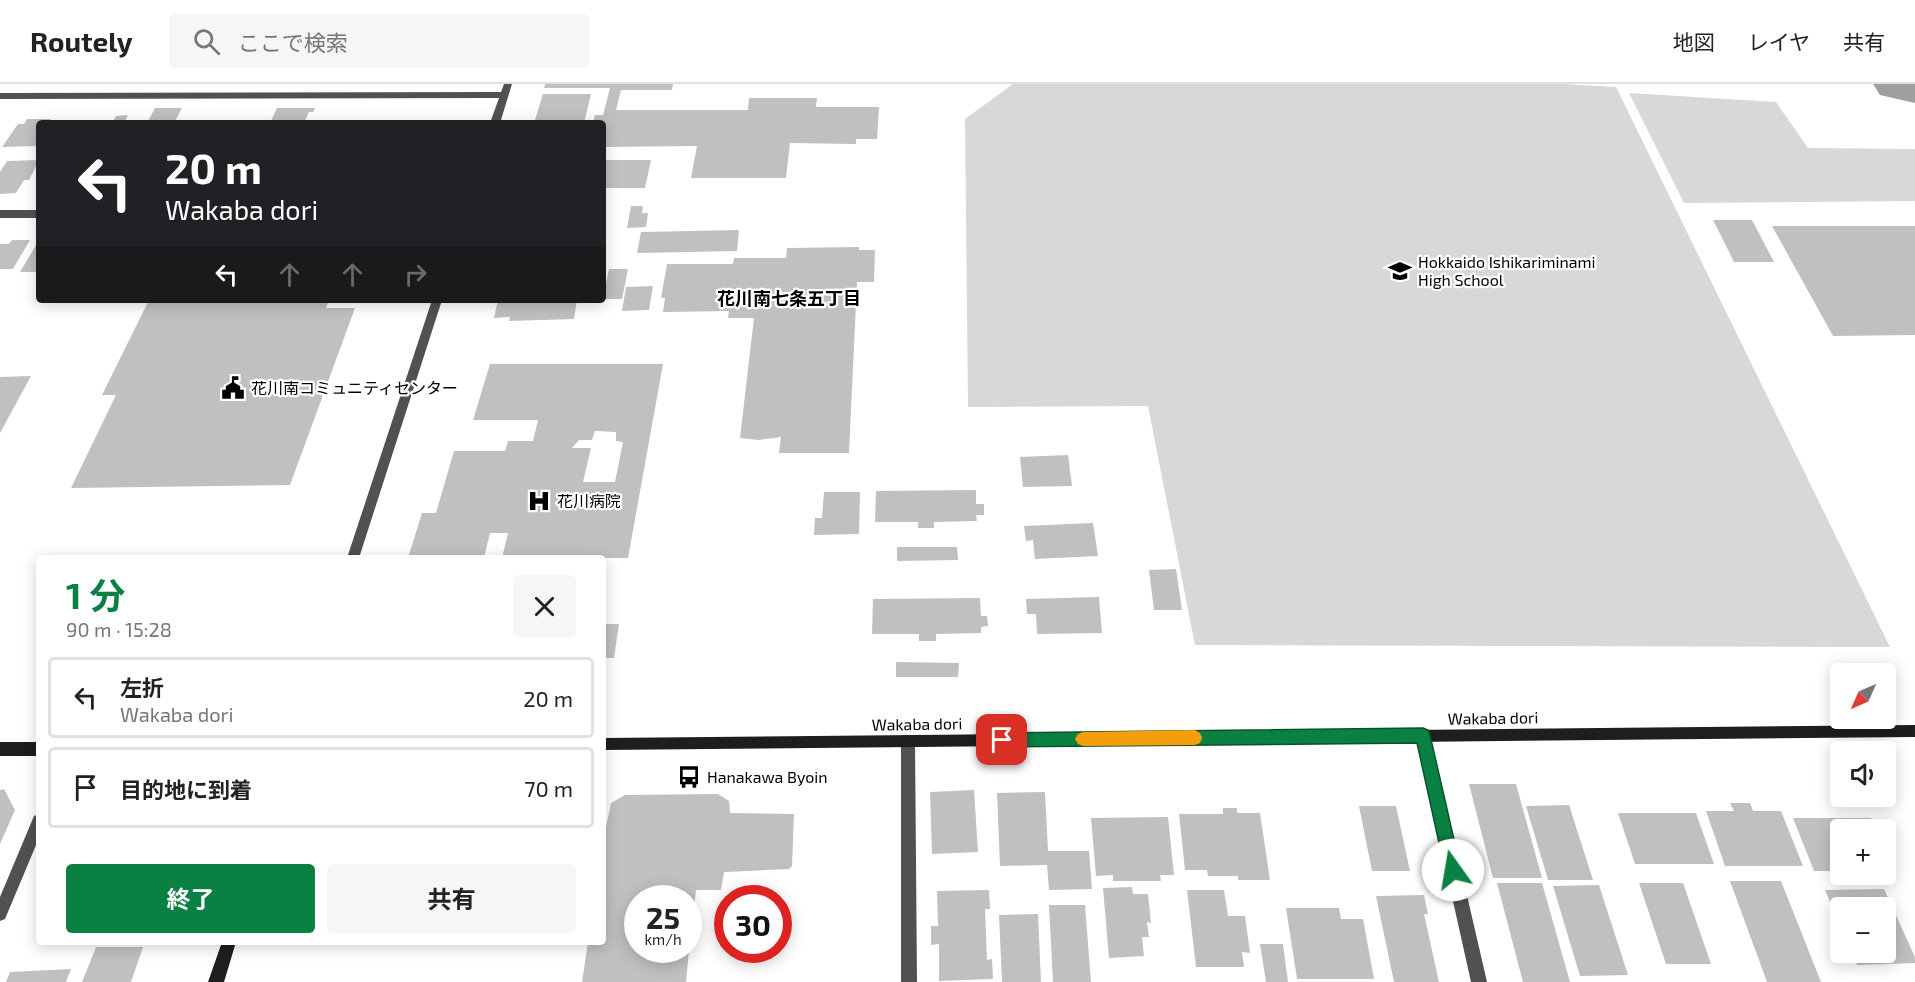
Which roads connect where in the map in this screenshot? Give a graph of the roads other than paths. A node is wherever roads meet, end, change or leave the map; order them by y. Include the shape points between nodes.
1 (508, 84) edge
2 (504, 95) junction
3 (0, 96) edge
4 (496, 120) edge
5 (0, 214) edge
6 (36, 214) edge
7 (436, 303) edge
8 (354, 555) edge
9 (1915, 731) edge
10 (1423, 735) junction
11 (908, 741) junction
12 (606, 744) edge
13 (0, 749) edge
14 (36, 749) edge
15 (36, 828) edge
16 (0, 914) edge
17 (228, 945) edge
18 (216, 982) edge
19 (909, 982) edge
20 (1479, 982) edge

1 - 2 street
2 - 3 street
2 - 4 street
5 - 6 street
7 - 8 street
9 - 10 street, Wakaba dori
10 - 11 street, Wakaba dori
10 - 20 street
11 - 12 street, Wakaba dori
11 - 19 street
13 - 14 street
15 - 16 street
17 - 18 street

